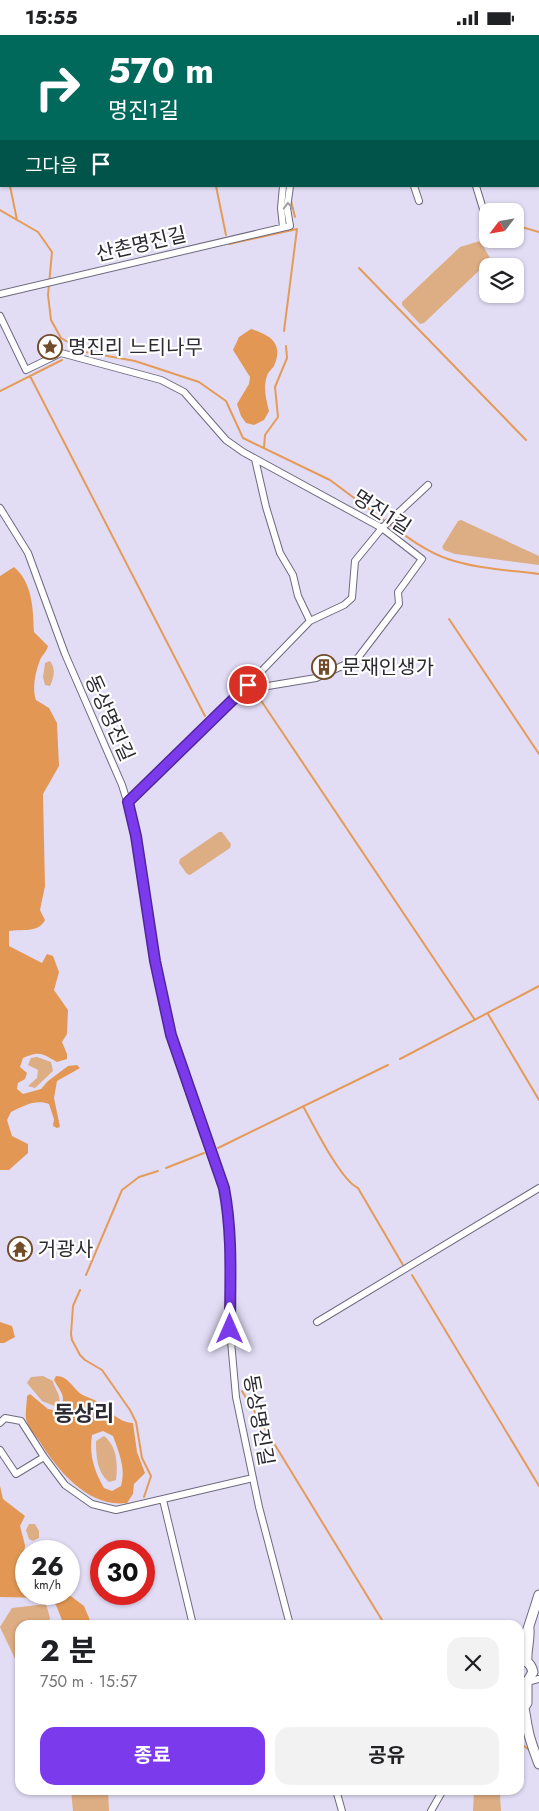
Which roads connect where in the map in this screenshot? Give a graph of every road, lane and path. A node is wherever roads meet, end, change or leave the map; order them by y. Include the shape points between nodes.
1 (283, 187) edge
2 (290, 187) edge
3 (414, 187) edge
4 (476, 187) edge
5 (418, 201) dead end
6 (481, 203) edge
7 (286, 227) junction
8 (0, 294) edge
9 (0, 316) edge
10 (255, 459) junction
11 (428, 485) dead end
12 (0, 508) edge
13 (382, 527) junction
14 (310, 621) junction
15 (248, 685) junction
16 (128, 802) junction
17 (539, 1188) edge
18 (317, 1322) dead end
19 (0, 1423) edge
20 (0, 1450) edge
21 (44, 1457) junction
22 (253, 1478) junction
23 (163, 1500) junction
24 (539, 1595) edge
25 (192, 1620) edge
26 (289, 1620) edge
27 (528, 1629) junction
28 (524, 1639) edge
29 (529, 1665) edge
30 (539, 1679) edge
31 (524, 1682) edge
32 (524, 1683) edge
33 (524, 1688) edge
34 (524, 1707) joint
35 (539, 1764) edge
36 (337, 1795) edge
37 (440, 1795) edge
38 (342, 1811) edge
39 (431, 1811) edge

1 - 7 street via 281,208
7 -> 2 street
3 - 5 street
4 - 6 street
7 - 8 street, 산촌명진길
9 - 10 street, 명진1길 via 26,370 61,353 161,380 184,392 226,440
10 - 13 street, 명진1길
10 - 14 street via 280,553 293,575 298,596
11 - 13 street
12 - 16 street, 동상명진길 via 28,553 64,654
13 - 14 street via 355,561 352,598
13 - 15 street, 명진1길 via 422,559 398,592 398,605 357,659 316,678 256,688
14 - 15 street
15 - 16 street
16 - 22 street, 동상명진길 via 171,1035 224,1188 230,1233 230,1329 236,1397
17 - 18 street
19 - 21 street via 6,1418 21,1421
20 - 21 street via 16,1474
21 - 23 street via 65,1485 92,1504 116,1510
22 - 23 street
22 - 26 street, 동상명진길
23 - 25 street
24 - 27 main road
27 - 28 main road
27 - 29 main road via 530,1638 526,1657
29 - 31 main road via 532,1675
30 - 32 street
33 - 34 main road via 527,1703
34 - 35 main road
36 - 38 street
37 - 39 street

